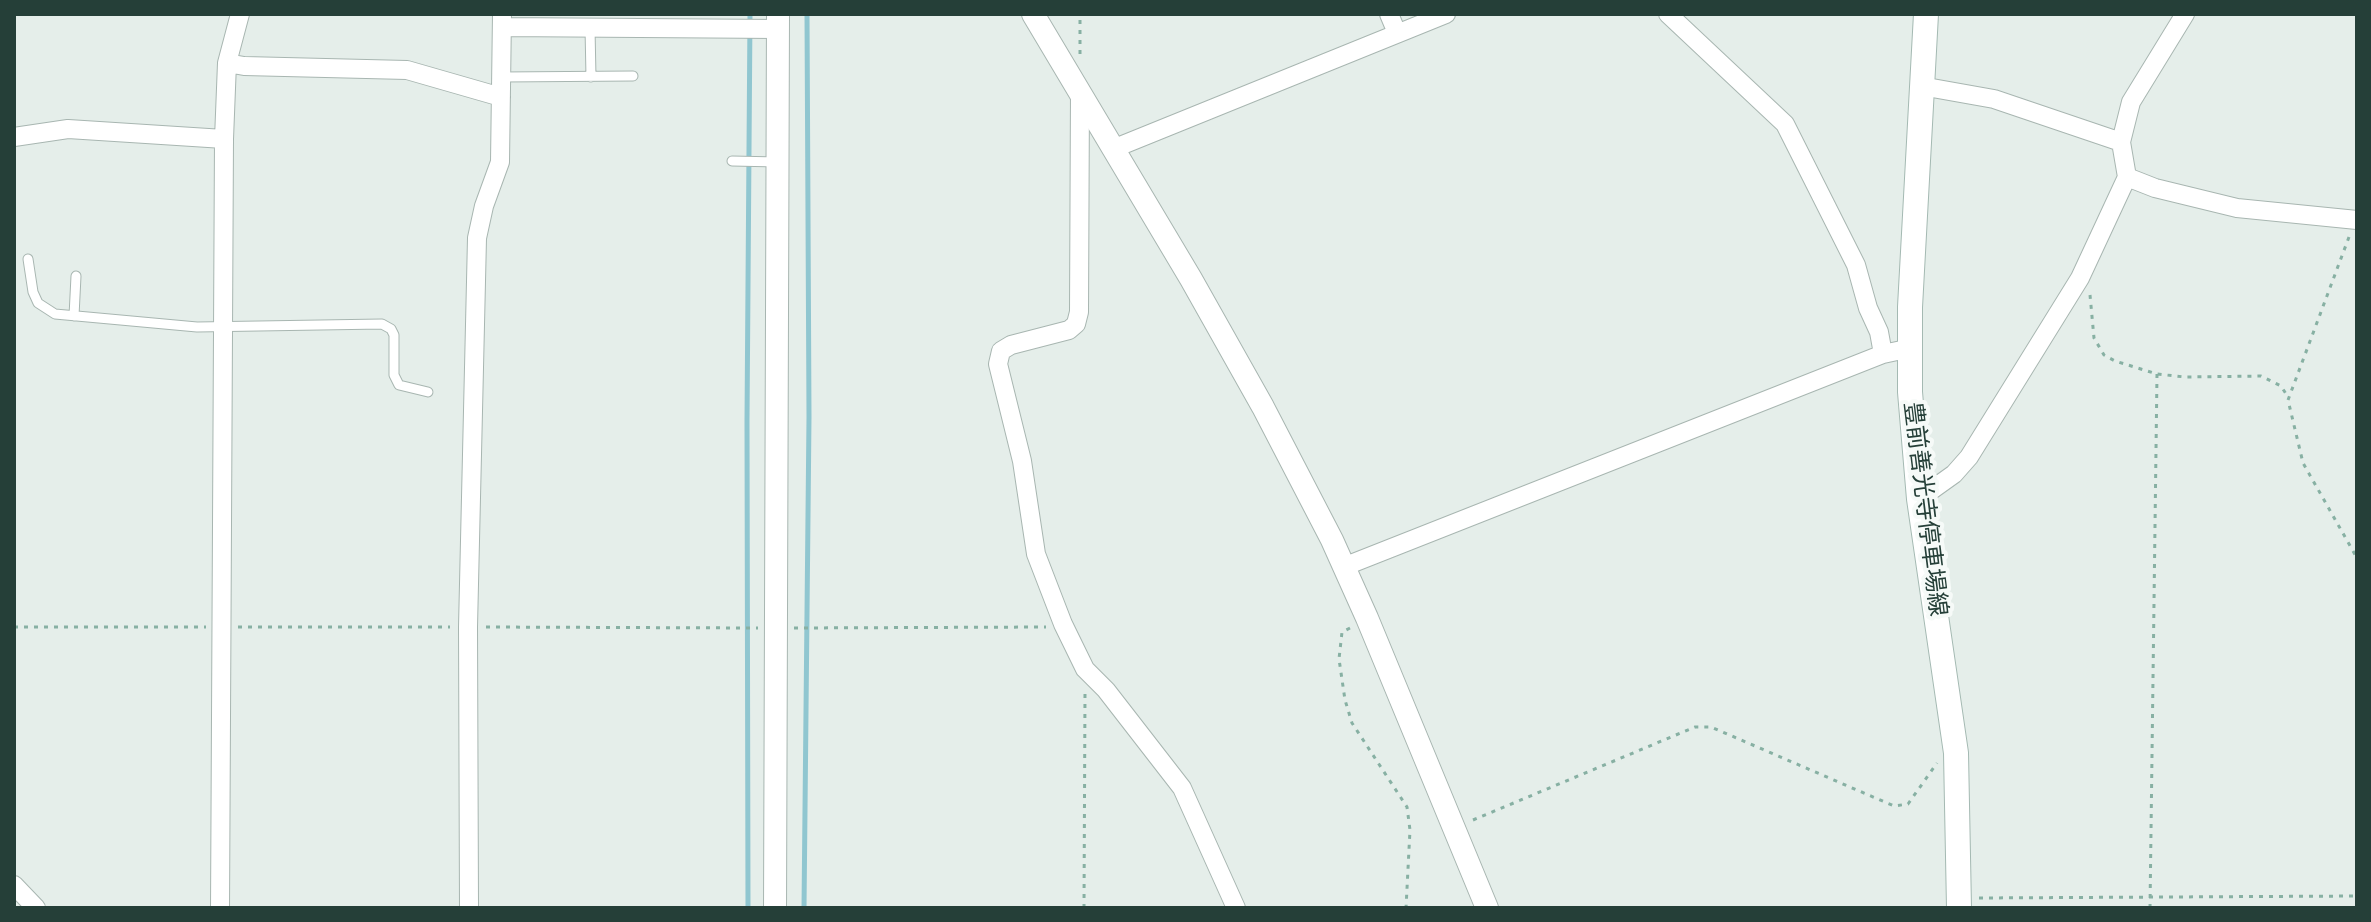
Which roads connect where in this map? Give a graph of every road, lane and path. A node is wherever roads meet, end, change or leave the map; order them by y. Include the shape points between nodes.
1 (240, 14) edge
2 (1033, 14) edge
3 (1389, 14) edge
4 (1446, 14) edge
5 (1668, 14) edge
6 (1926, 14) edge
7 (2185, 14) edge
8 (502, 20) edge
9 (672, 21) edge
10 (764, 25) edge
11 (590, 28) junction
12 (1397, 33) junction
13 (227, 63) junction
14 (633, 76) dead end
15 (502, 77) junction
16 (591, 77) junction
17 (1921, 86) junction
18 (1080, 91) junction
19 (501, 97) junction
20 (14, 137) edge
21 (224, 139) junction
22 (2121, 142) junction
23 (1115, 148) junction
24 (734, 161) dead end
25 (767, 162) junction
26 (2127, 177) junction
27 (2356, 220) edge
28 (28, 259) dead end
29 (76, 276) dead end
30 (2080, 278) junction
31 (74, 316) junction
32 (221, 327) junction
33 (1911, 348) junction
34 (1883, 354) junction
35 (2157, 374) junction
36 (428, 392) dead end
37 (2288, 400) junction
38 (1919, 499) junction
39 (2357, 558) edge
40 (1343, 567) junction
41 (1367, 618) junction
42 (1063, 624) junction
43 (14, 627) edge
44 (222, 627) junction
45 (468, 627) junction
46 (757, 628) dead end
47 (798, 628) dead end
48 (1085, 669) junction
49 (1956, 753) junction
50 (1455, 827) junction
51 (14, 885) edge
52 (2151, 896) junction
53 (2357, 896) edge
54 (1959, 903) edge
55 (36, 908) edge
56 (220, 908) edge
57 (469, 908) edge
58 (775, 908) edge
59 (1084, 908) edge
60 (1236, 908) edge
61 (1406, 908) edge
62 (1487, 908) edge
63 (2150, 908) edge

1 - 13 street
2 - 18 street
3 - 12 street
4 - 12 street
5 - 34 street via 1785,124 1856,265
6 - 17 main road, 豊前善光寺停車場線
7 - 22 street via 2131,102
8 - 11 street
8 - 15 street
9 - 10 street
9 - 11 street
10 - 25 street
11 - 16 lane
12 - 23 street
13 - 19 street via 407,70
13 - 21 street
14 - 16 lane
15 - 16 lane
15 - 19 street
17 - 22 street via 1994,99
17 - 33 main road, 豊前善光寺停車場線
18 - 23 street
18 - 42 street via 1076,324 1011,345 1001,351 998,364 1022,461 1036,554
19 - 45 street via 500,162 477,238
20 - 21 street via 68,129
21 - 32 street
22 - 26 street
23 - 40 street via 1263,407
24 - 25 lane
25 - 58 street
26 - 27 street via 2228,207
26 - 30 street
27 - 37 path
28 - 31 lane via 38,303 55,314
29 - 31 lane
30 - 35 path via 2088,289 2100,350 2115,361
30 - 38 street via 1969,457
31 - 32 lane
32 - 36 lane via 382,324 394,335 399,385
32 - 44 street
33 - 34 street
33 - 38 main road, 豊前善光寺停車場線
34 - 40 street
35 - 37 path via 2261,376 2281,386
35 - 52 path
37 - 39 path via 2303,463
38 - 49 main road, 豊前善光寺停車場線
40 - 41 street
41 - 50 street
41 - 61 path via 1342,632 1339,659 1352,723 1407,807
42 - 47 path
42 - 48 street
43 - 44 path
44 - 45 path
44 - 56 street
45 - 46 path
45 - 57 street
48 - 59 path
48 - 60 street via 1182,788
49 - 50 path via 1933,765 1908,804 1894,806 1711,727 1695,727
49 - 54 main road, 豊前善光寺停車場線
50 - 62 street
51 - 55 street
52 - 53 path
52 - 54 path
52 - 63 path

